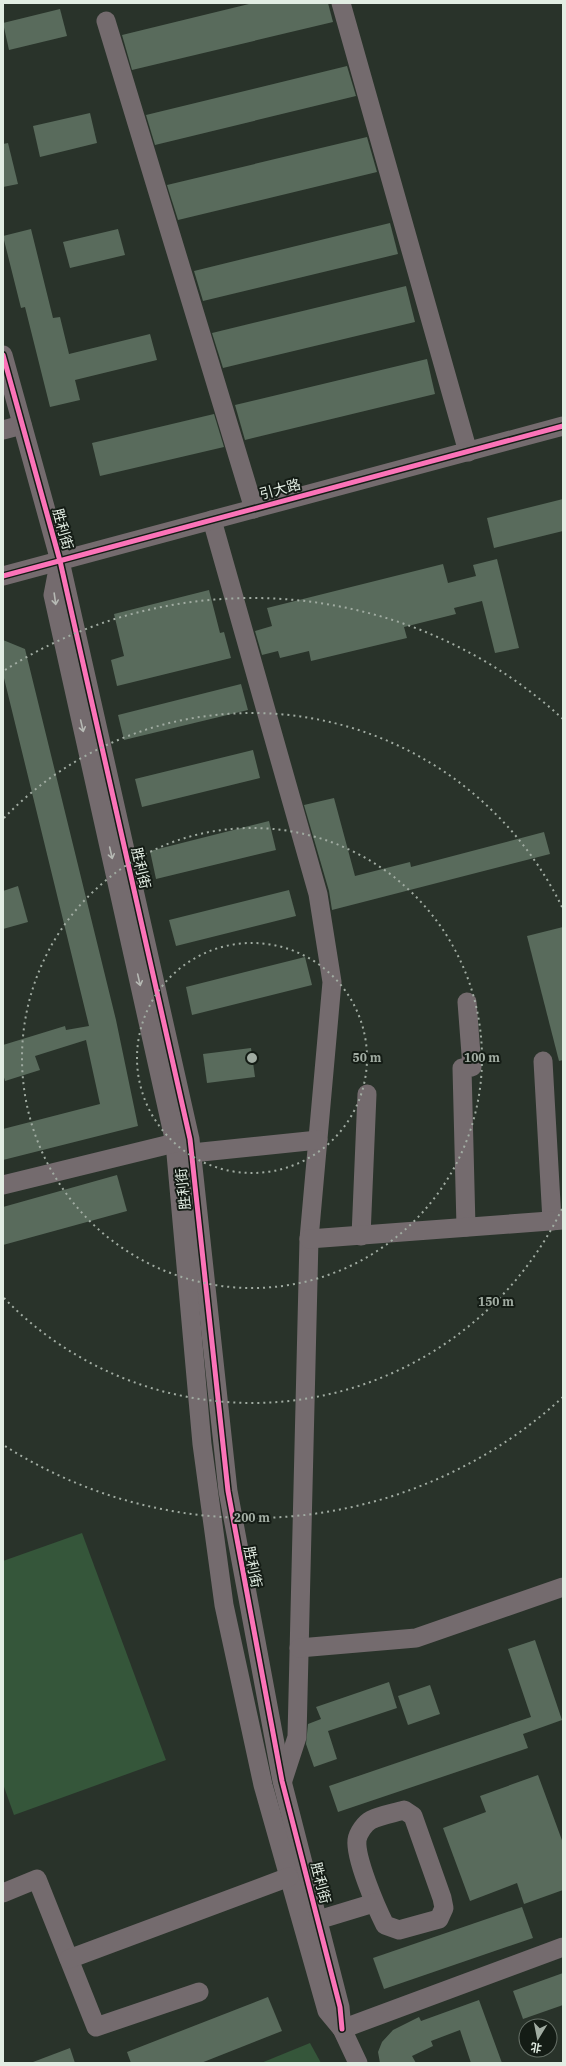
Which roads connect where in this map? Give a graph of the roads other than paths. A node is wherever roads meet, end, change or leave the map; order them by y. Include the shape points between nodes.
1 (341, 3) edge
2 (106, 21) dead end
3 (3, 355) edge
4 (22, 425) junction
5 (563, 426) edge
6 (3, 430) edge
7 (468, 452) junction
8 (254, 509) junction
9 (212, 520) junction
10 (60, 561) junction
11 (3, 576) edge
12 (467, 1002) dead end
13 (543, 1061) dead end
14 (368, 1094) dead end
15 (318, 1140) junction
16 (186, 1145) junction
17 (3, 1185) edge
18 (558, 1220) edge
19 (466, 1227) junction
20 (361, 1236) junction
21 (309, 1239) junction
22 (563, 1587) edge
23 (299, 1648) junction
24 (282, 1781) junction
25 (289, 1877) junction
26 (3, 1893) edge
27 (374, 1903) junction
28 (318, 1920) junction
29 (563, 1947) edge
30 (69, 1959) junction
31 (199, 1992) dead end
32 (342, 2030) junction
33 (358, 2063) edge

1 - 7 street
2 - 8 street
3 - 4 street, 胜利街
4 - 6 street
4 - 10 street, 胜利街
5 - 7 street, 引大路
7 - 8 street, 引大路
8 - 9 street, 引大路
9 - 10 street, 引大路
9 - 15 street via 318,894 332,982
10 - 11 street, 引大路
10 - 16 street, 胜利街 via 53,595
12 - 19 street via 472,1067 462,1068
13 - 18 street
14 - 20 street
15 - 16 street
15 - 21 street
16 - 17 street
16 - 24 street, 胜利街 via 228,1491
16 - 25 street, 胜利街 via 202,1444 224,1605 263,1785
18 - 19 street
19 - 20 street
20 - 21 street
21 - 23 street
22 - 23 street via 416,1638
23 - 24 street via 297,1737
24 - 28 street, 胜利街
25 - 30 street
25 - 32 street, 胜利街 via 327,2011
26 - 30 street via 36,1879
27 - 27 street via 385,1925 400,1930 439,1919 444,1908 413,1816 404,1810 371,1820 357,1838
27 - 28 street
28 - 32 street, 胜利街 via 340,2007
29 - 32 street
30 - 31 street via 96,2027
32 - 33 street

